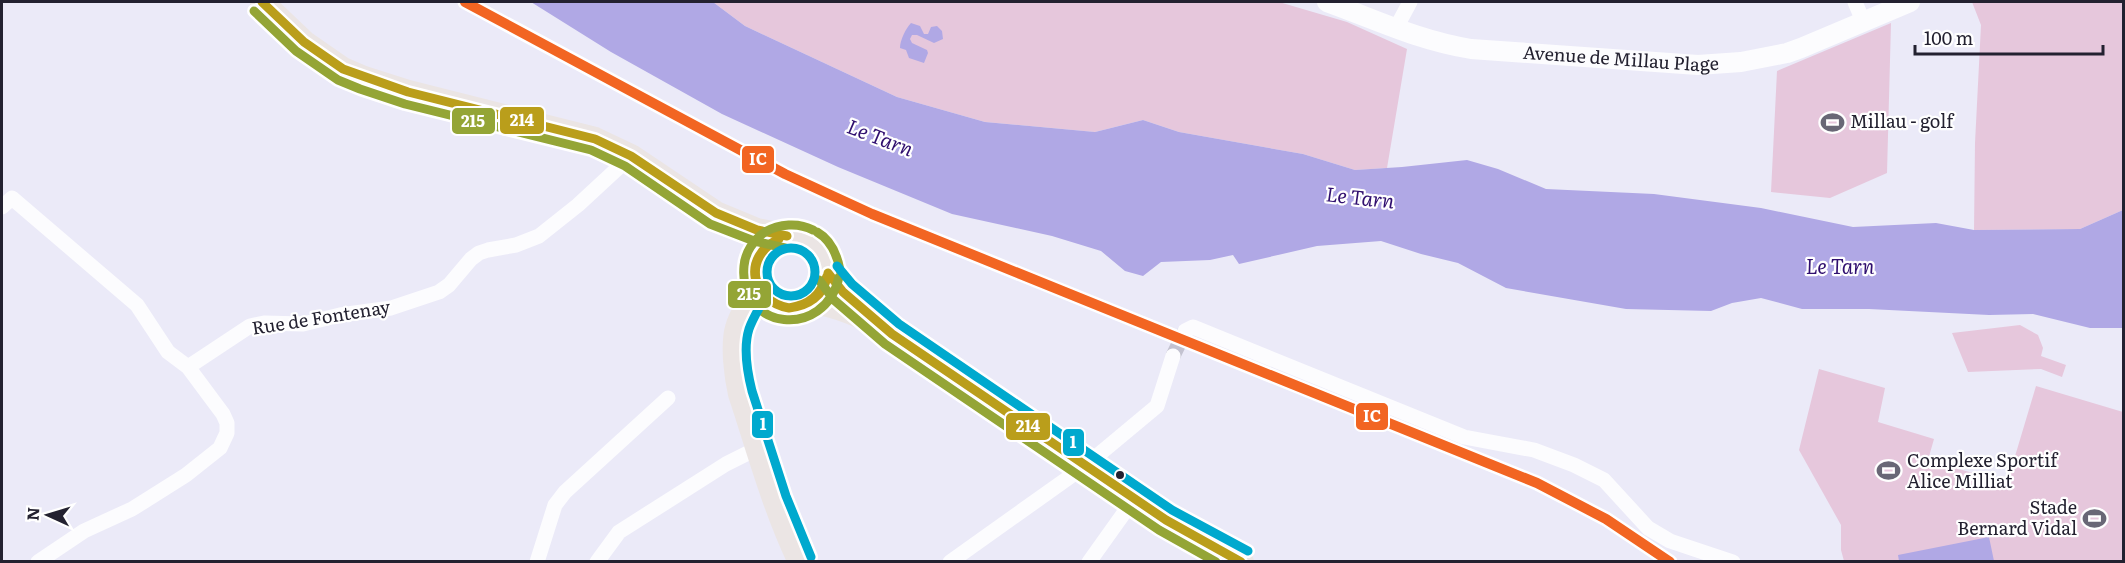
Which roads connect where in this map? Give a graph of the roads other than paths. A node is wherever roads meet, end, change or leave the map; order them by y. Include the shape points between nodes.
1 (262, 2) edge
2 (1327, 2) edge
3 (1410, 2) edge
4 (1855, 2) edge
5 (1910, 2) edge
6 (1863, 21) junction
7 (1395, 30) junction
8 (631, 156) junction
9 (2, 207) edge
10 (716, 213) junction
11 (787, 236) junction
12 (828, 273) junction
13 (757, 276) junction
14 (813, 302) junction
15 (778, 306) junction
16 (1185, 331) dead end
17 (892, 334) junction
18 (736, 351) junction
19 (1173, 357) tunnel mouth
20 (188, 367) junction
21 (668, 398) dead end
22 (758, 448) junction
23 (1085, 466) junction
24 (1134, 499) junction
25 (38, 561) edge
26 (537, 561) edge
27 (597, 561) edge
28 (800, 561) edge
29 (952, 561) edge
30 (1089, 561) edge
31 (1242, 561) edge
32 (1733, 561) edge

1 - 8 main road via 304,42 364,78 595,139
2 - 7 street, Avenue de Millau Plage
3 - 7 street
4 - 6 street
5 - 6 street, Avenue de Millau Plage
6 - 7 street, Avenue de Millau Plage via 1787,53 1698,65 1471,49
8 - 10 main road
8 - 20 street, Rue de Fontenay via 538,236 479,254 440,292 391,308 303,324 249,326
9 - 20 street via 12,198 137,305 168,352
10 - 11 main road via 757,230
10 - 13 main road via 743,239
11 - 12 main road via 803,238 816,246
11 - 13 main road via 767,245 761,253
12 - 14 main road via 822,292
12 - 17 main road via 843,292
13 - 15 main road via 765,298
13 - 18 main road via 737,325
14 - 15 main road via 796,308
14 - 17 main road via 842,308
15 - 18 main road via 753,321
16 - 32 street via 1193,327 1464,436 1534,450 1574,465 1604,480 1648,528 1670,541
17 - 23 main road
18 - 22 main road via 738,385
19 - 23 street via 1157,406
20 - 25 street via 227,423 220,448 186,476 132,509 84,531
21 - 26 street via 565,492 555,505
22 - 27 street via 619,532
22 - 28 main road
23 - 24 main road
23 - 29 street
24 - 30 street
24 - 31 main road

